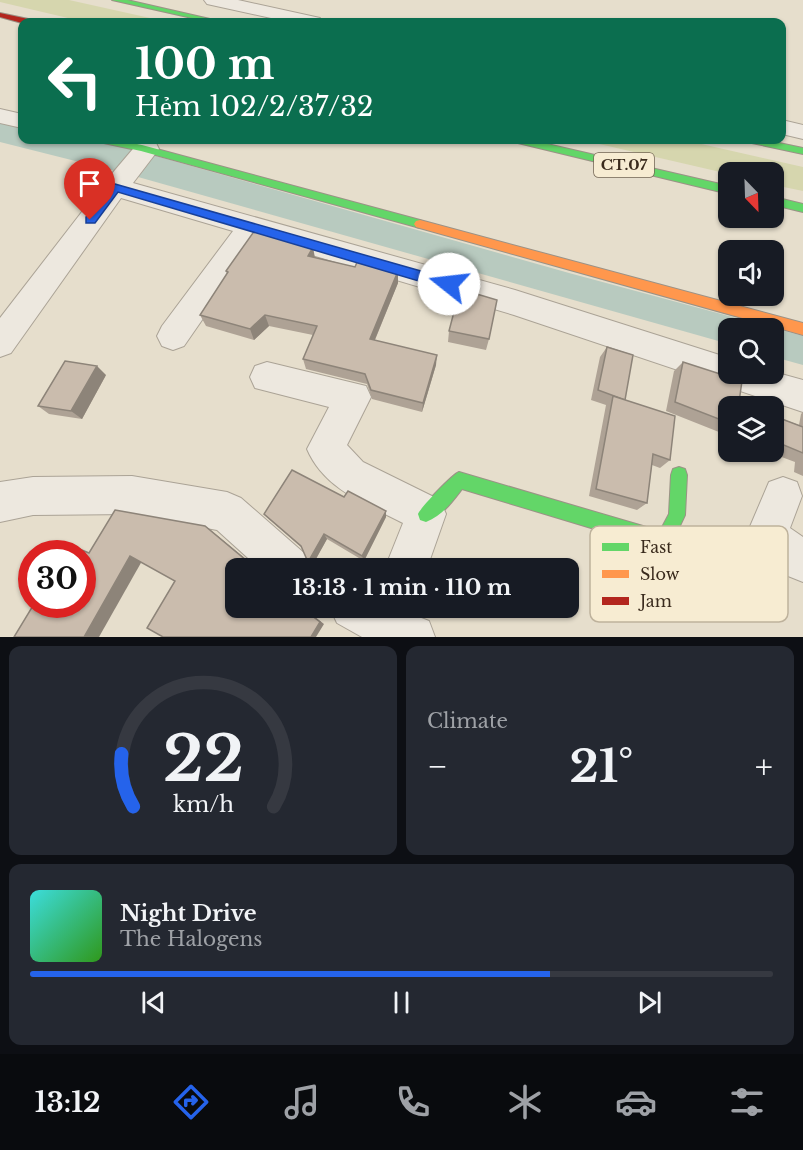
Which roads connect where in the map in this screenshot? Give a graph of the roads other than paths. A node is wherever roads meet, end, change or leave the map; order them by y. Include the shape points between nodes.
1 (116, 0) edge
2 (213, 0) edge
3 (0, 15) edge
4 (200, 18) edge
5 (295, 18) edge
6 (18, 19) edge
7 (0, 116) edge
8 (18, 120) edge
9 (786, 128) edge
10 (803, 132) edge
11 (123, 144) edge
12 (535, 144) edge
13 (771, 144) edge
14 (147, 149) junction
15 (803, 151) edge
16 (105, 184) junction
17 (718, 187) edge
18 (784, 203) edge
19 (803, 208) edge
20 (250, 228) junction
21 (803, 329) edge
22 (173, 336) dead end
23 (0, 343) edge
24 (718, 369) edge
25 (267, 377) dead end
26 (765, 384) edge
27 (803, 396) edge
28 (679, 475) dead end
29 (783, 496) dead end
30 (0, 502) edge
31 (426, 514) junction
32 (616, 526) edge
33 (672, 526) edge
34 (770, 526) edge
35 (788, 551) edge
36 (278, 558) edge
37 (410, 558) edge
38 (803, 561) edge

1 - 4 main road
2 - 5 street
3 - 6 main road
7 - 8 street
9 - 10 street
11 - 14 main road
12 - 17 main road, CT.07
13 - 15 main road
14 - 16 street
14 - 21 main road
16 - 20 street
16 - 23 street
18 - 19 main road
20 - 22 street
20 - 24 street via 515,303
25 - 31 street via 354,397 325,449 350,475
26 - 27 street
28 - 33 main road via 677,515
29 - 34 street
30 - 36 street via 33,496 132,495 227,512
31 - 32 main road via 459,480
31 - 37 street
35 - 38 street

